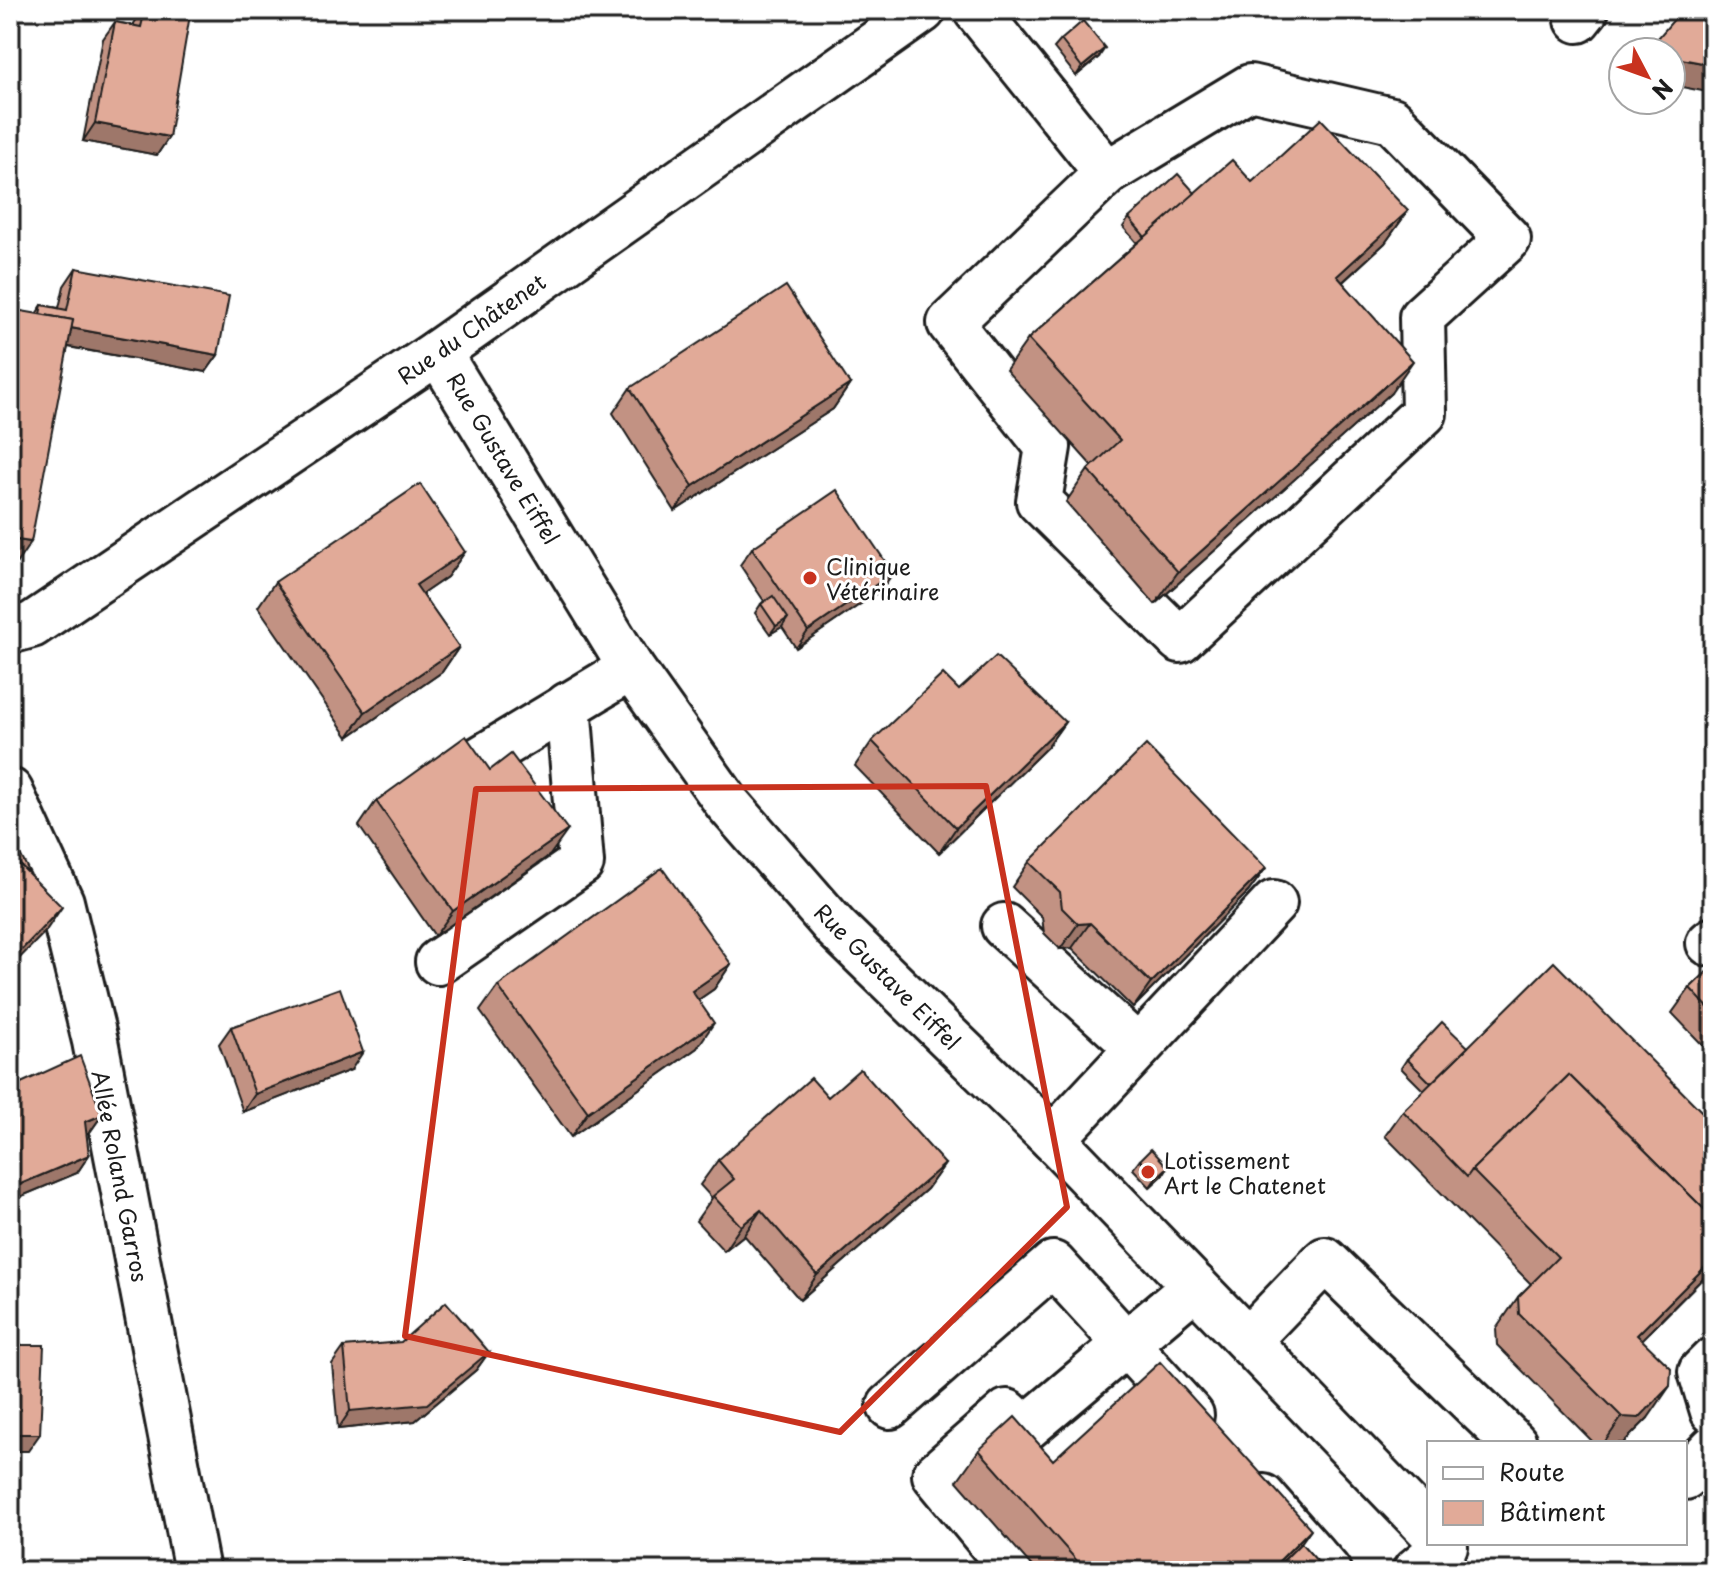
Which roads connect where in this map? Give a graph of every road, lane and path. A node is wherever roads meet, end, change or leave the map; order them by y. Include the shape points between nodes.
1 (923, 10) edge
2 (976, 10) edge
3 (1107, 173) junction
4 (438, 352) junction
5 (10, 631) edge
6 (631, 668) junction
7 (568, 705) junction
8 (480, 759) edge
9 (10, 791) edge
10 (1274, 903) dead end
11 (1004, 926) dead end
12 (438, 962) dead end
13 (1138, 1048) junction
14 (1053, 1139) junction
15 (1195, 1286) junction
16 (1248, 1340) junction
17 (1128, 1343) junction
18 (1713, 1360) edge
19 (890, 1406) dead end
20 (1713, 1411) edge
21 (1512, 1441) edge
22 (1713, 1448) edge
23 (1687, 1475) edge
24 (1427, 1538) edge
25 (197, 1571) edge
26 (1014, 1571) edge
27 (1328, 1571) edge

1 - 4 street, Rue du Châtenet
2 - 3 street
3 - 3 street via 1250,87 1392,120 1508,239 1422,317 1424,413 1180,640 1039,501 1048,447 950,323
4 - 5 street, Rue du Châtenet via 32,625
4 - 6 street, Rue Gustave Eiffel
6 - 7 street
6 - 14 street, Rue Gustave Eiffel via 727,803 836,928
7 - 8 street
7 - 12 street via 581,863
9 - 25 street, Allée Roland Garros via 61,902 95,1041
10 - 13 street
11 - 13 street
13 - 14 street
14 - 15 street, Rue Gustave Eiffel
15 - 16 street, Rue Gustave Eiffel
15 - 17 street
16 - 21 street via 1325,1260
16 - 24 street, Rue Gustave Eiffel
17 - 19 street via 1053,1264
17 - 26 street via 1025,1429 1007,1412 935,1475
17 - 27 street
18 - 20 street via 1701,1372
22 - 23 street

